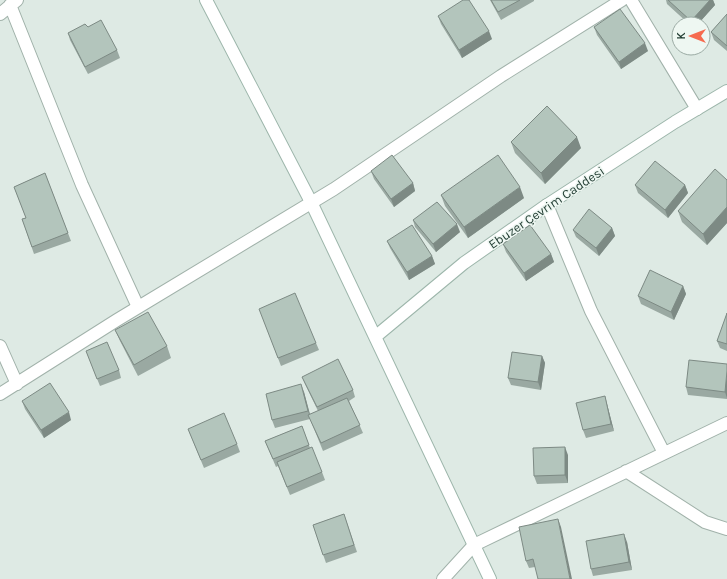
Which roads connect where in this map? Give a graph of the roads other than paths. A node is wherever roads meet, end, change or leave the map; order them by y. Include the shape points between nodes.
1 (206, 0) edge
2 (622, 0) edge
3 (631, 0) edge
4 (13, 2) edge
5 (0, 14) edge
6 (727, 91) edge
7 (697, 109) junction
8 (311, 202) junction
9 (547, 205) junction
10 (138, 307) junction
11 (375, 338) junction
12 (0, 346) edge
13 (17, 384) junction
14 (0, 394) edge
15 (727, 423) edge
16 (664, 453) junction
17 (626, 471) junction
18 (727, 529) edge
19 (474, 545) junction
20 (443, 579) edge
21 (490, 579) edge

1 - 8 street
2 - 8 street via 501,76
3 - 7 street
4 - 5 street
4 - 10 street via 82,185
6 - 7 street, Ebuzer Çevrim Caddesi
7 - 9 street, Ebuzer Çevrim Caddesi
8 - 10 street
8 - 11 street
9 - 11 street, Ebuzer Çevrim Caddesi via 464,263
9 - 16 street via 591,311
10 - 13 street
11 - 19 street
12 - 13 street
13 - 14 street
15 - 16 street
16 - 17 street
17 - 18 street via 705,522
17 - 19 street
19 - 20 street
19 - 21 street

